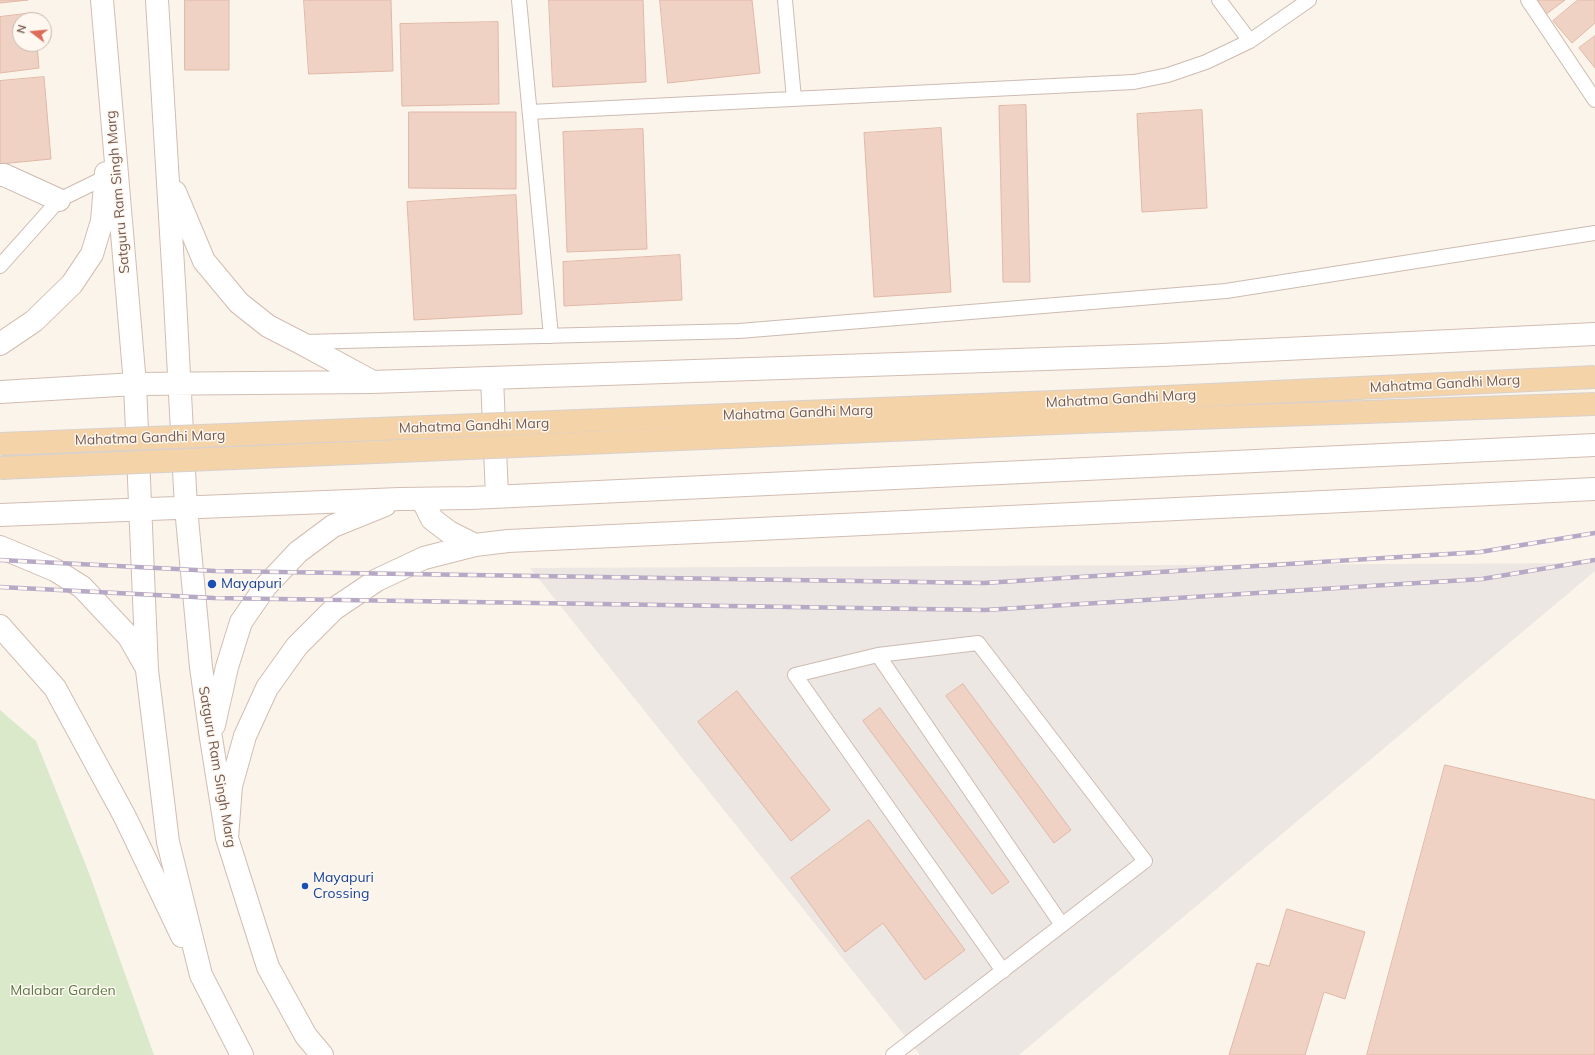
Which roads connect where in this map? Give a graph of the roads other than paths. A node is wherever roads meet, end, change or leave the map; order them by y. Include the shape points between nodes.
1 (102, 0) edge
2 (157, 0) edge
3 (519, 0) edge
4 (785, 0) edge
5 (1219, 0) edge
6 (1309, 0) edge
7 (1528, 0) edge
8 (1250, 42) junction
9 (794, 99) junction
10 (1595, 100) edge
11 (110, 106) junction
12 (530, 112) junction
13 (0, 175) edge
14 (106, 176) junction
15 (168, 176) junction
16 (59, 200) junction
17 (1595, 233) edge
18 (0, 266) edge
19 (1595, 334) edge
20 (551, 336) junction
21 (301, 342) junction
22 (0, 344) edge
23 (1595, 377) edge
24 (492, 378) junction
25 (372, 382) junction
26 (135, 384) junction
27 (180, 384) junction
28 (0, 392) edge
29 (1595, 404) edge
30 (0, 444) edge
31 (1595, 445) edge
32 (0, 468) edge
33 (1595, 489) edge
34 (505, 496) junction
35 (400, 499) junction
36 (422, 500) junction
37 (186, 508) junction
38 (140, 510) junction
39 (0, 515) edge
40 (474, 545) junction
41 (0, 547) edge
42 (0, 626) edge
43 (878, 655) junction
44 (147, 670) junction
45 (211, 738) junction
46 (227, 838) junction
47 (1062, 925) junction
48 (1003, 970) junction
49 (200, 975) junction
50 (242, 1055) edge
51 (322, 1055) edge
52 (893, 1055) edge

1 - 11 main road, Satguru Ram Singh Marg
2 - 15 main road
3 - 12 lane
4 - 9 lane
5 - 8 lane
6 - 8 lane
7 - 10 lane
8 - 9 lane via 1206,62 1168,75 1134,82
9 - 12 lane
11 - 14 main road
11 - 26 main road, Satguru Ram Singh Marg
12 - 20 lane
13 - 16 main road via 4,174
14 - 16 lane
14 - 22 main road via 102,221 92,254 72,284 34,322
15 - 21 main road via 204,261 239,302 268,326
15 - 27 main road
16 - 18 lane
17 - 20 lane via 1226,291 739,331
19 - 24 main road via 1170,354
20 - 21 lane
21 - 25 main road
23 - 30 main road, Mahatma Gandhi Marg, bridge via 1080,401
24 - 25 main road
24 - 34 main road
25 - 27 main road
26 - 27 main road
26 - 28 main road
26 - 38 main road, Satguru Ram Singh Marg
27 - 37 main road, Satguru Ram Singh Marg
29 - 32 main road, Mahatma Gandhi Marg, bridge via 1071,422
31 - 34 main road
33 - 40 main road via 508,541
34 - 36 main road
35 - 36 main road
35 - 37 main road
35 - 45 main road via 333,526 298,552 266,586 241,622 227,667
36 - 40 main road via 432,519 449,532
37 - 38 main road
37 - 45 main road, Satguru Ram Singh Marg via 200,667
38 - 39 main road
38 - 44 main road
40 - 46 main road via 424,558 377,580 334,609 297,646 267,688 245,736 231,786
41 - 44 main road via 55,570 82,587 129,637
42 - 49 main road via 55,688 125,817
43 - 47 lane
43 - 47 lane via 978,643 1145,861
43 - 48 lane via 795,676
44 - 49 main road via 168,842
45 - 46 main road, Satguru Ram Singh Marg
46 - 51 main road, Satguru Ram Singh Marg via 268,967 306,1036
47 - 48 lane
48 - 52 lane
49 - 50 main road

